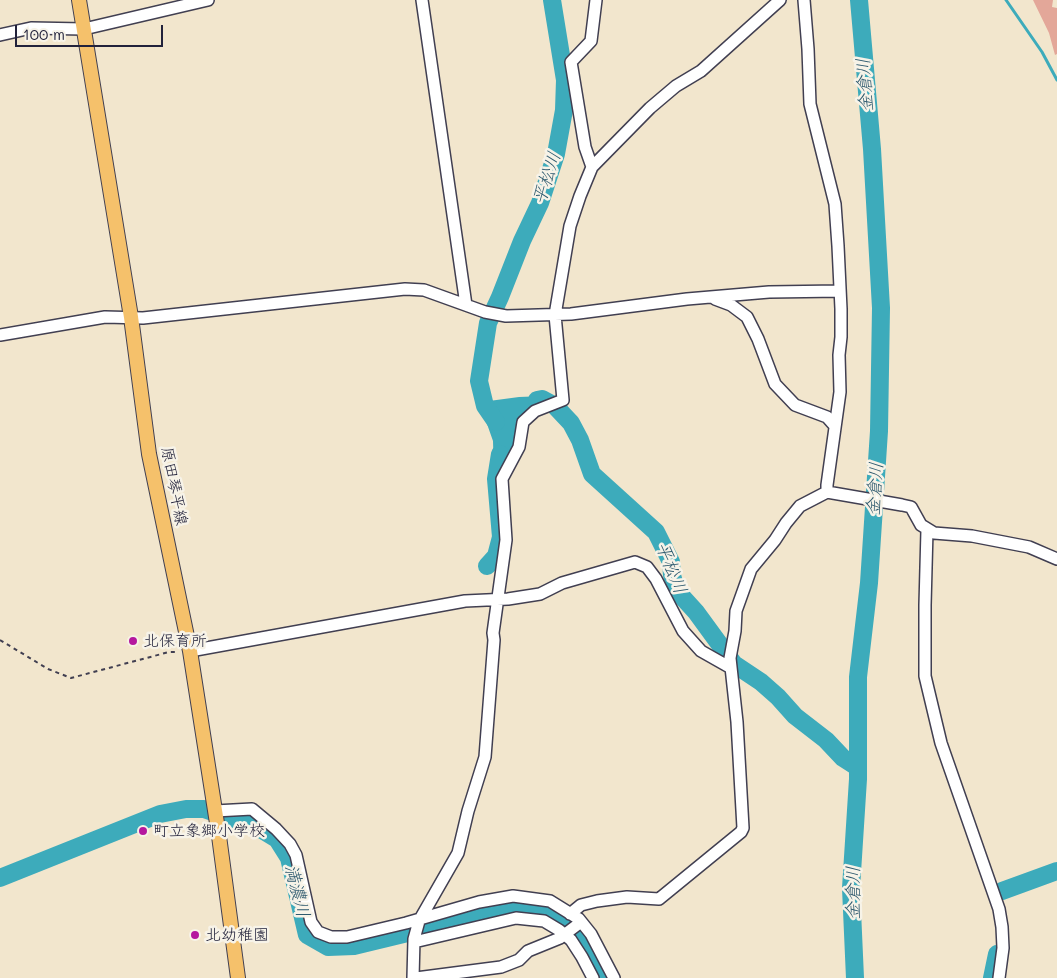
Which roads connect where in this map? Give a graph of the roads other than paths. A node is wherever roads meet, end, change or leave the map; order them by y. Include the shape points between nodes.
1 (79, 0) edge
2 (208, 0) edge
3 (422, 0) edge
4 (596, 0) edge
5 (780, 0) edge
6 (804, 0) edge
7 (84, 29) junction
8 (0, 34) edge
9 (592, 167) junction
10 (840, 292) junction
11 (712, 298) junction
12 (466, 306) junction
13 (555, 314) junction
14 (131, 317) junction
15 (0, 335) edge
16 (835, 426) junction
17 (827, 492) junction
18 (927, 530) junction
19 (1057, 559) edge
20 (496, 600) junction
21 (190, 651) junction
22 (731, 668) junction
23 (215, 812) junction
24 (570, 914) junction
25 (419, 920) junction
26 (580, 922) junction
27 (567, 934) junction
28 (414, 940) junction
29 (238, 978) edge
30 (414, 978) edge
31 (593, 978) edge
32 (614, 978) edge
33 (999, 978) edge

1 - 7 main road, 原田琴平線
2 - 7 street
3 - 12 street
4 - 9 street via 591,41 571,62 585,147
5 - 9 street via 701,71 676,86 650,108
6 - 10 street via 810,104 835,204
7 - 8 street via 31,28
7 - 14 main road, 原田琴平線
9 - 13 street via 570,226
10 - 11 street via 769,292
10 - 16 street via 840,392
11 - 13 street
11 - 16 street via 722,300 747,317 775,384 795,405 827,417
12 - 13 street via 506,316
12 - 14 street via 424,290 405,289
13 - 20 street via 563,400 535,411 523,422 518,447 502,480 506,540
14 - 15 street via 105,317
14 - 21 main road, 原田琴平線 via 149,454
16 - 17 street
17 - 18 street via 911,507
17 - 22 street via 800,506 751,569 736,610
18 - 19 street via 1029,547
18 - 33 street via 925,676 941,743 999,908 1002,927
20 - 21 street via 465,600
20 - 22 street via 540,594 635,562 646,567 656,579 683,631 701,651
20 - 25 street via 485,757 458,853
21 - 23 main road, 原田琴平線
22 - 24 street via 737,722 741,832 659,899 627,897 596,901 580,905
23 - 25 street via 252,808 290,844 296,855 311,922 318,932 332,937 347,937
23 - 29 main road, 原田琴平線
24 - 25 street via 550,901 513,896 479,902
24 - 26 street
25 - 28 street
26 - 27 street
26 - 32 street via 591,934
27 - 28 street via 544,921 516,918
27 - 30 street via 501,967
27 - 31 street
28 - 30 street

